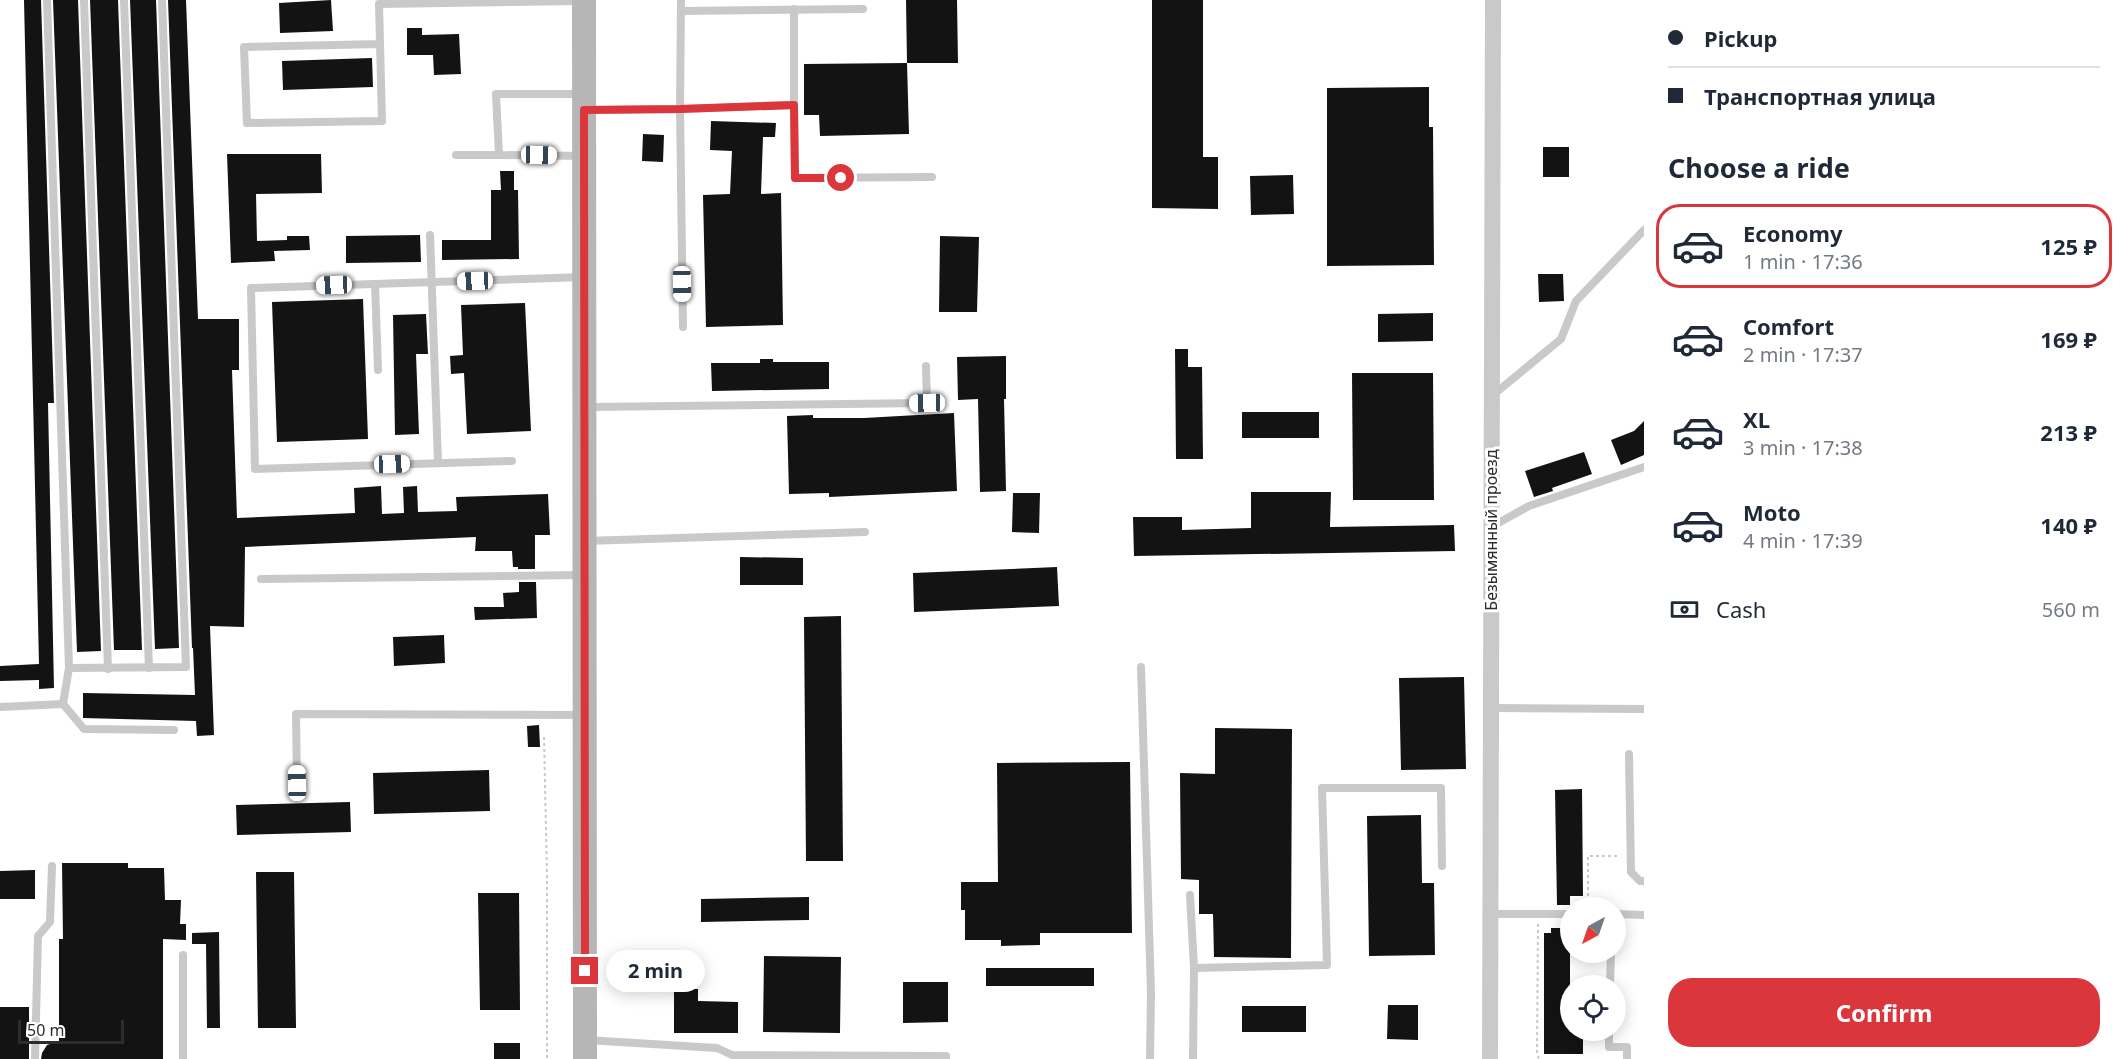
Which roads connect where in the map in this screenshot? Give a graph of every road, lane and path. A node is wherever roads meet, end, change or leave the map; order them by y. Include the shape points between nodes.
1 (47, 0) edge
2 (84, 0) edge
3 (124, 0) edge
4 (162, 0) edge
5 (681, 0) edge
6 (1493, 0) edge
7 (462, 1) edge
8 (584, 1) edge
9 (794, 9) junction
10 (863, 9) dead end
11 (681, 11) junction
12 (380, 44) junction
13 (584, 102) junction
14 (794, 105) junction
15 (680, 109) junction
16 (499, 154) junction
17 (456, 155) dead end
18 (584, 156) junction
19 (932, 177) dead end
20 (1644, 230) edge
21 (430, 235) dead end
22 (584, 277) junction
23 (431, 282) junction
24 (375, 284) junction
25 (683, 327) dead end
26 (926, 366) dead end
27 (378, 370) dead end
28 (1491, 397) junction
29 (584, 407) junction
30 (512, 461) dead end
31 (438, 462) junction
32 (1644, 467) edge
33 (1491, 528) junction
34 (865, 532) dead end
35 (585, 541) junction
36 (585, 575) junction
37 (261, 579) dead end
38 (1142, 667) dead end
39 (69, 668) junction
40 (149, 668) junction
41 (108, 669) junction
42 (63, 704) junction
43 (0, 707) edge
44 (1490, 708) junction
45 (1644, 709) edge
46 (585, 715) junction
47 (174, 730) dead end
48 (544, 737) dead end
49 (1629, 754) dead end
50 (297, 783) dead end
51 (1630, 856) junction
52 (52, 866) dead end
53 (1442, 866) dead end
54 (1644, 881) edge
55 (1190, 895) dead end
56 (1588, 897) edge
57 (1489, 914) junction
58 (1538, 914) junction
59 (1560, 914) edge
60 (1626, 915) edge
61 (1644, 915) edge
62 (183, 955) dead end
63 (1194, 968) junction
64 (1609, 1041) edge
65 (585, 1050) edge
66 (35, 1059) edge
67 (183, 1059) edge
68 (547, 1059) edge
69 (946, 1059) edge
70 (1150, 1059) edge
71 (1193, 1059) edge
72 (1490, 1059) edge
73 (1539, 1059) edge
74 (1627, 1059) edge

1 - 39 lane
2 - 41 lane
3 - 40 lane
4 - 40 lane via 186,667
5 - 11 lane
6 - 28 street, Безымянный проезд
7 - 8 lane
7 - 12 lane via 379,4
8 - 13 main road
9 - 10 lane
9 - 11 lane
9 - 14 lane
11 - 15 lane
12 - 12 lane via 381,121 247,123 244,47
13 - 15 lane
13 - 16 lane via 495,94
13 - 18 main road
14 - 15 lane
14 - 19 lane via 795,178
15 - 25 lane
16 - 17 lane
16 - 18 lane
18 - 22 main road
20 - 28 lane via 1576,301 1561,339
21 - 23 lane
22 - 23 lane
22 - 29 main road
23 - 24 lane
23 - 31 lane
24 - 27 lane
24 - 31 lane via 251,288 255,469
26 - 29 lane via 927,403
28 - 33 street, Безымянный проезд
29 - 35 main road
30 - 31 lane
32 - 33 lane via 1530,506
33 - 44 street, Безымянный проезд
34 - 35 lane
35 - 36 main road
36 - 37 lane
36 - 46 main road
38 - 70 lane
39 - 41 lane
39 - 42 lane
40 - 41 lane
42 - 43 lane
42 - 47 lane via 84,729
44 - 45 lane
44 - 57 street, Безымянный проезд
46 - 50 lane via 296,714
46 - 65 main road
48 - 68 path
49 - 51 lane
51 - 54 lane via 1630,873
51 - 56 path via 1588,856
52 - 66 lane via 50,922 38,936
53 - 63 lane via 1441,788 1322,788 1327,965
55 - 63 lane
57 - 58 lane
57 - 72 street, Безымянный проезд
58 - 59 lane
58 - 73 path
60 - 61 lane
62 - 67 lane
63 - 71 lane
64 - 74 lane via 1609,1047 1627,1047
65 - 69 lane via 717,1048 732,1055

